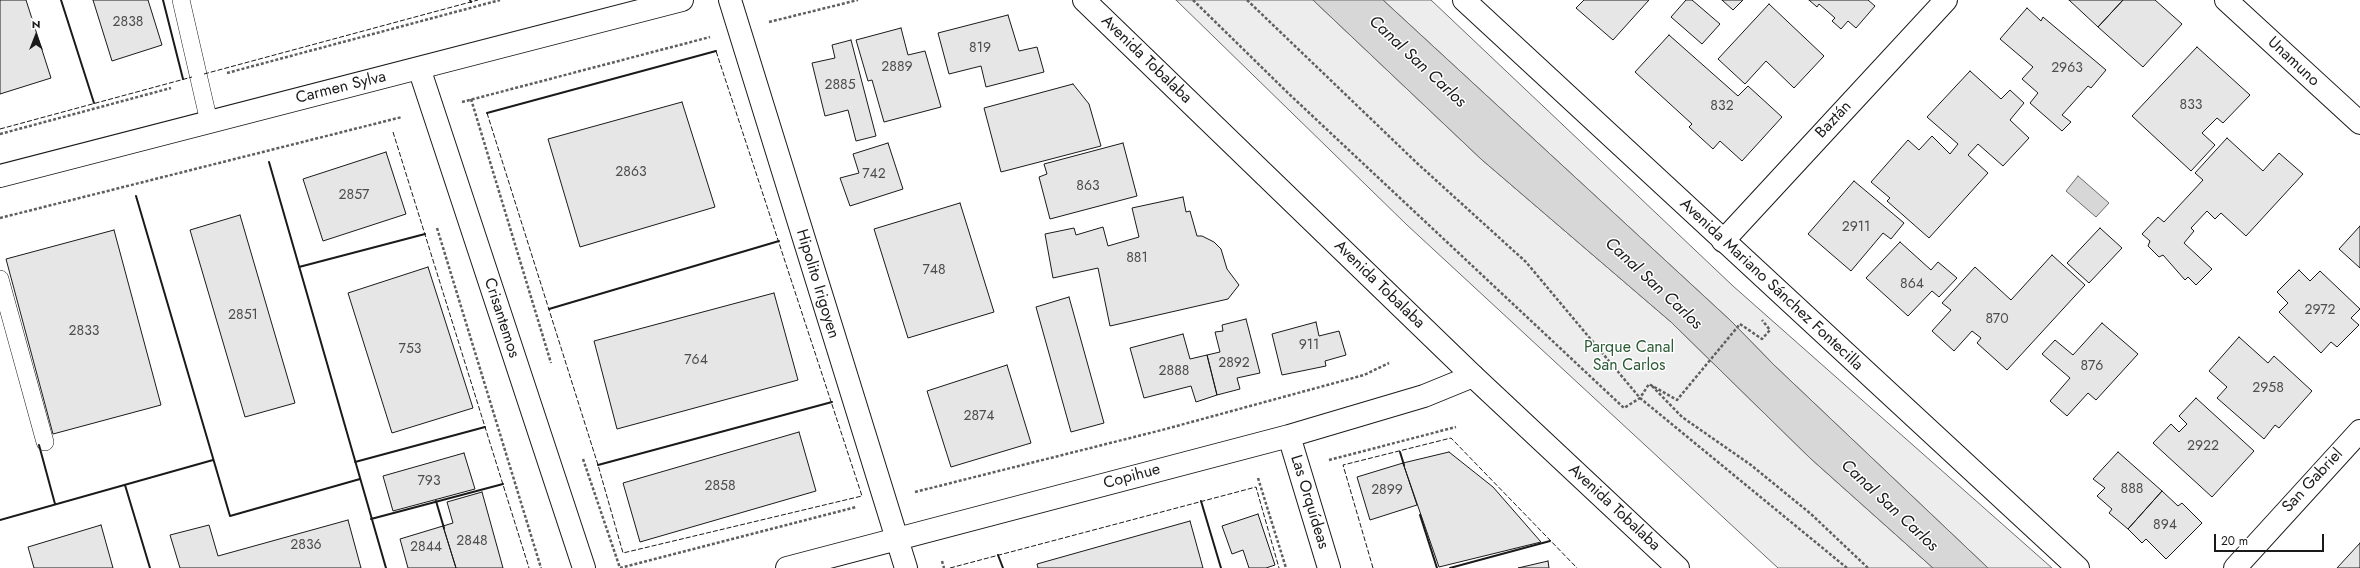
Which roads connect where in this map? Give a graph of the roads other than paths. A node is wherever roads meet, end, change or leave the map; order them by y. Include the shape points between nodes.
1 (181, 0) edge
2 (682, 0) edge
3 (730, 0) edge
4 (1084, 0) edge
5 (1464, 0) edge
6 (1946, 0) edge
7 (2226, 0) edge
8 (419, 68) junction
9 (209, 122) junction
10 (2360, 123) edge
11 (0, 176) edge
12 (1723, 240) junction
13 (0, 279) edge
14 (1473, 376) junction
15 (2360, 431) edge
16 (1288, 436) junction
17 (46, 442) dead end
18 (896, 539) junction
19 (584, 568) edge
20 (787, 568) edge
21 (906, 568) edge
22 (1329, 568) edge
23 (1678, 568) edge
24 (2078, 568) edge
25 (2235, 568) edge

1 - 9 lane
2 - 8 street, Carmen Sylva
3 - 18 street, Hipolito Irigoyen
4 - 14 street, Avenida Tobalaba
5 - 12 street, Avenida Mariano Sánchez Fontecilla
6 - 12 street, Baztán
7 - 10 street, Unamuno
8 - 9 street, Carmen Sylva
8 - 19 street, Crisantemos
9 - 11 street, Carmen Sylva
12 - 24 street, Avenida Mariano Sánchez Fontecilla
13 - 17 lane
14 - 16 street, Copihue via 1424,396
14 - 23 street, Avenida Tobalaba
15 - 25 street, San Gabriel
16 - 18 street, Copihue
16 - 22 street, Las Orquídeas
18 - 20 street, Copihue
18 - 21 street, Hipolito Irigoyen

